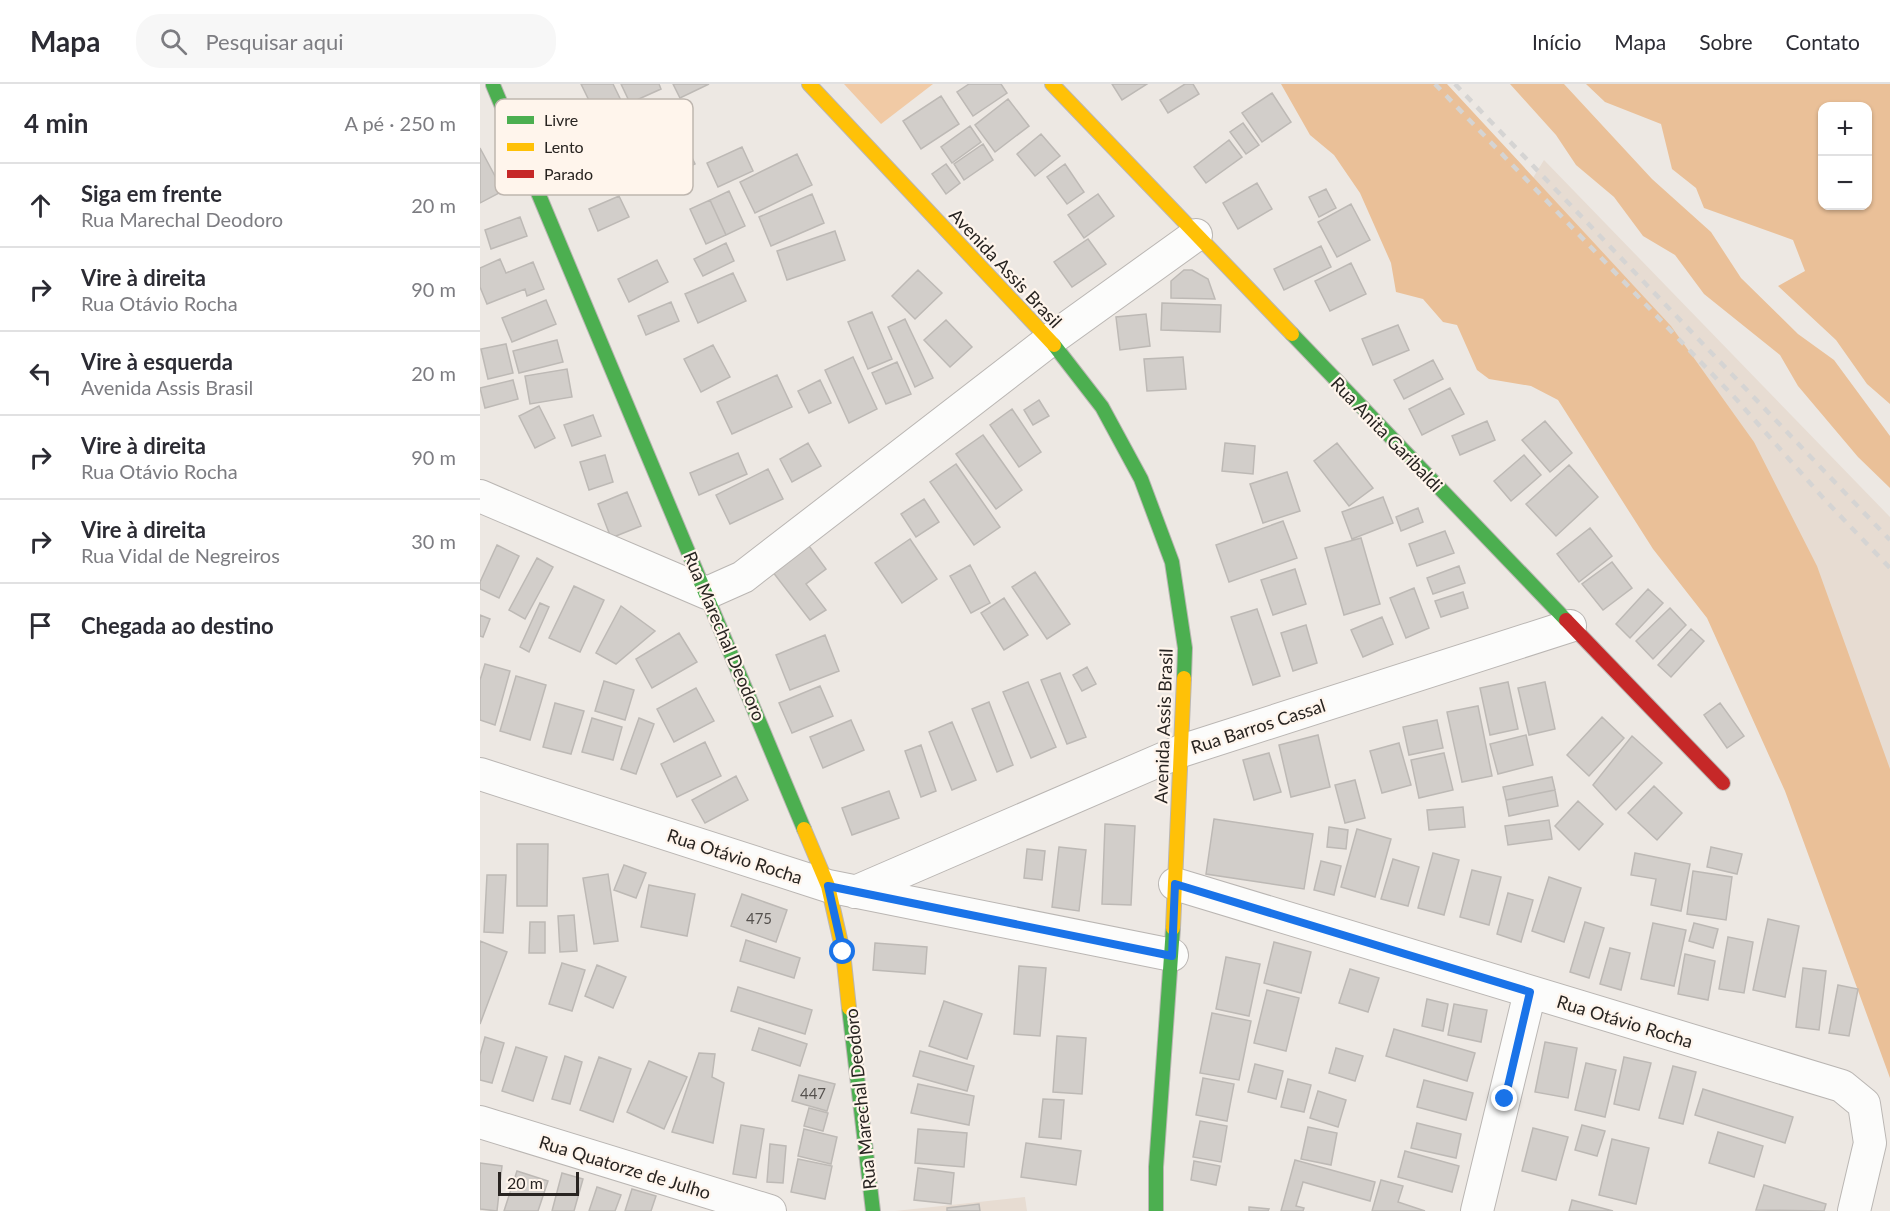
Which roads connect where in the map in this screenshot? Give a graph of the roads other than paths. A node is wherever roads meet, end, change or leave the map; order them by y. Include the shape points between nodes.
1 (493, 84) edge
2 (809, 84) edge
3 (1052, 84) edge
4 (480, 92) edge
5 (499, 99) edge
6 (540, 195) edge
7 (1196, 235) junction
8 (1050, 340) junction
9 (480, 496) edge
10 (707, 592) junction
11 (1570, 626) junction
12 (1181, 751) junction
13 (480, 774) edge
14 (1723, 783) dead end
15 (1175, 884) junction
16 (842, 889) junction
17 (1172, 956) junction
18 (1530, 992) junction
19 (480, 1122) edge
20 (770, 1211) edge
21 (873, 1211) edge
22 (1156, 1211) edge
23 (1477, 1211) edge
24 (1854, 1211) edge

1 - 4 street
1 - 5 street, Rua Marechal Deodoro
2 - 8 street, Avenida Assis Brasil
3 - 7 street, Rua Anita Garibaldi
6 - 10 street, Rua Marechal Deodoro
7 - 8 street
7 - 11 street, Rua Anita Garibaldi
8 - 10 street via 743,577
8 - 12 street, Avenida Assis Brasil via 1102,407 1141,479 1172,562 1185,648
9 - 10 street
10 - 16 street, Rua Marechal Deodoro
11 - 12 street, Rua Barros Cassal
11 - 14 street, Rua Anita Garibaldi
12 - 15 street, Avenida Assis Brasil
12 - 16 street, Rua Barros Cassal
13 - 16 street, Rua Otávio Rocha
15 - 17 street, Avenida Assis Brasil
15 - 18 street, Rua Otávio Rocha
16 - 17 street, Rua Otávio Rocha
16 - 21 street, Rua Marechal Deodoro via 843,952
17 - 22 street, Avenida Assis Brasil
18 - 23 street
18 - 24 street, Rua Otávio Rocha via 1842,1086 1864,1104 1870,1143
19 - 20 street, Rua Quatorze de Julho

